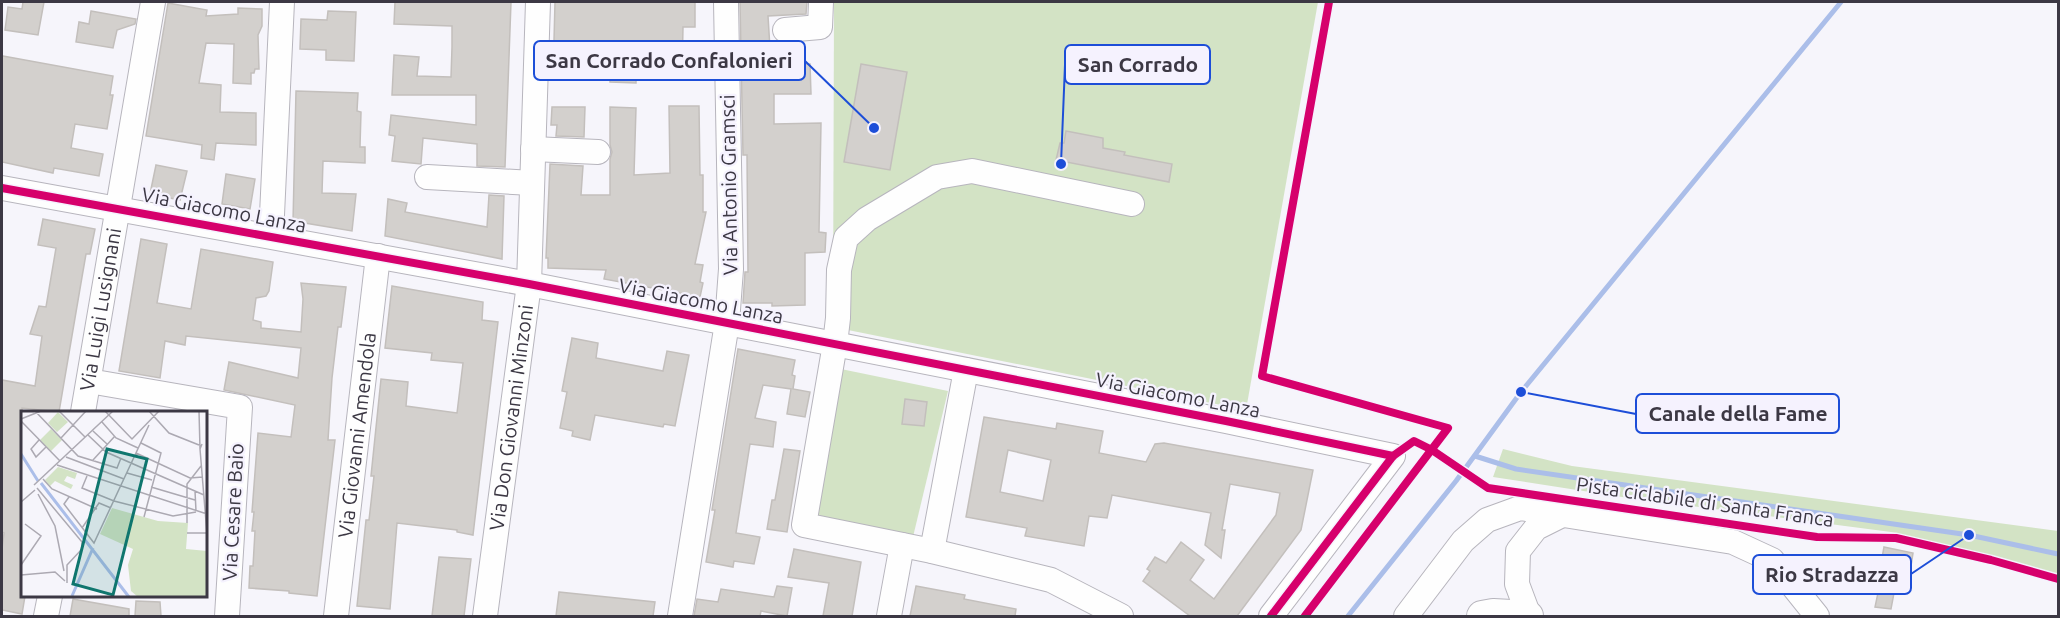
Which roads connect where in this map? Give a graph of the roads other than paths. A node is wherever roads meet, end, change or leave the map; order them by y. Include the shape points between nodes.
1 (153, 2) edge
2 (282, 2) edge
3 (538, 2) edge
4 (726, 2) edge
5 (821, 2) edge
6 (785, 30) dead end
7 (533, 149) junction
8 (598, 152) dead end
9 (427, 177) dead end
10 (532, 183) junction
11 (2, 188) edge
12 (1132, 204) dead end
13 (118, 208) junction
14 (271, 236) junction
15 (378, 256) junction
16 (529, 284) junction
17 (727, 323) junction
18 (835, 344) junction
19 (966, 370) junction
20 (88, 381) junction
21 (83, 411) edge
22 (1564, 514) junction
23 (902, 545) junction
24 (932, 551) junction
25 (50, 597) edge
26 (46, 616) edge
27 (227, 616) edge
28 (336, 616) edge
29 (485, 616) edge
30 (680, 616) edge
31 (889, 616) edge
32 (1121, 616) edge
33 (1271, 616) edge
34 (1406, 616) edge
35 (1482, 616) edge
36 (1528, 616) edge
37 (1817, 616) edge

1 - 13 street, Via Luigi Lusignani
2 - 14 street
3 - 7 street, Via Don Giovanni Minzoni
4 - 17 street, Via Antonio Gramsci via 730,269
5 - 6 street via 820,27
7 - 8 street
7 - 10 street, Via Don Giovanni Minzoni
9 - 10 street
10 - 16 street, Via Don Giovanni Minzoni
11 - 13 street, Via Giacomo Lanza
12 - 18 street via 972,171 937,177 867,219 846,238 839,270
13 - 14 street, Via Giacomo Lanza
13 - 20 street, Via Luigi Lusignani
14 - 15 street, Via Giacomo Lanza
15 - 16 street, Via Giacomo Lanza
15 - 28 street, Via Giovanni Amendola
16 - 17 street, Via Giacomo Lanza
16 - 29 street, Via Don Giovanni Minzoni
17 - 18 street, Via Giacomo Lanza
17 - 30 street, Via Antonio Gramsci
18 - 19 street, Via Giacomo Lanza
18 - 23 street via 804,525
19 - 24 street
19 - 33 street, Via Giacomo Lanza via 1393,456
20 - 21 street, Via Luigi Lusignani
20 - 27 street, Via Cesare Baio via 240,407
22 - 34 street via 1520,508 1487,520 1463,541
22 - 36 street via 1536,528 1518,551 1517,584
22 - 37 street via 1733,542 1772,560
23 - 24 street
23 - 31 street
24 - 32 street via 1052,580
25 - 26 street
35 - 36 main road

